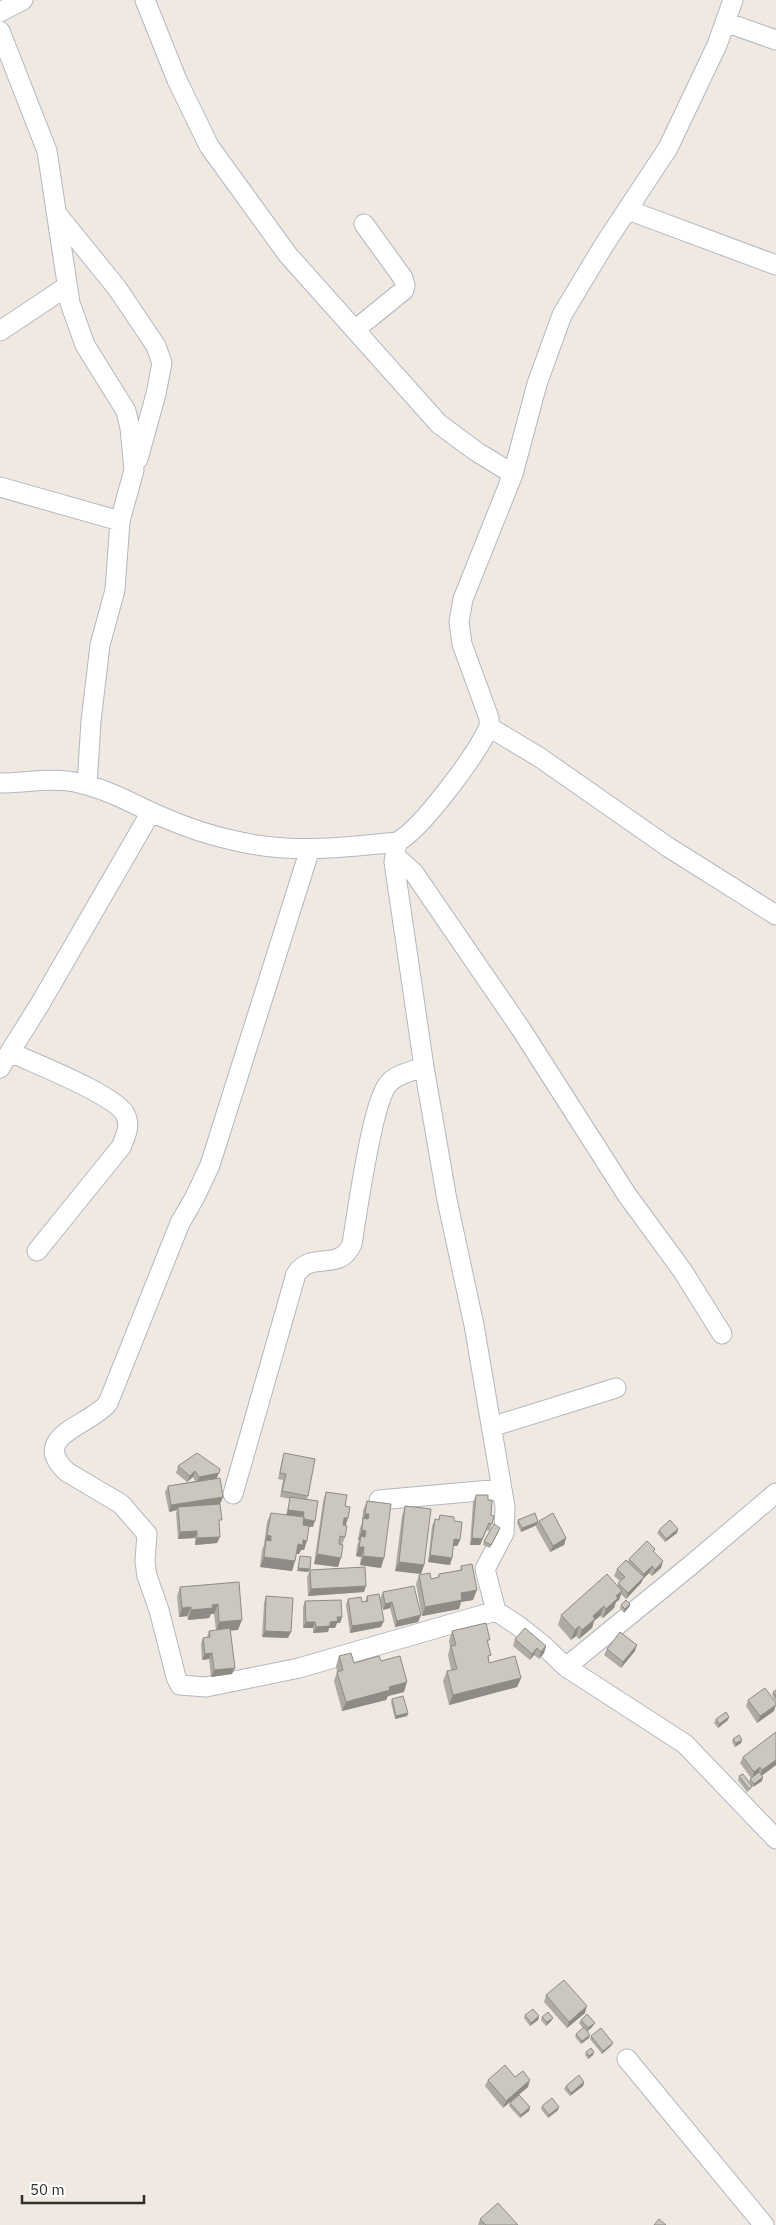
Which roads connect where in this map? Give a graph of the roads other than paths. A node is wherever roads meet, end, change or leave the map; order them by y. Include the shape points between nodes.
1 (23, 0) edge
2 (145, 0) edge
3 (733, 0) edge
4 (0, 12) edge
5 (725, 22) junction
6 (0, 31) edge
7 (776, 40) edge
8 (628, 210) junction
9 (56, 213) junction
10 (364, 224) dead end
11 (776, 265) edge
12 (66, 287) junction
13 (356, 330) junction
14 (0, 331) edge
15 (134, 470) junction
16 (513, 474) junction
17 (0, 487) edge
18 (120, 521) junction
19 (489, 727) junction
20 (0, 783) edge
21 (87, 785) junction
22 (151, 812) junction
23 (397, 842) junction
24 (310, 849) junction
25 (394, 862) junction
26 (775, 913) edge
27 (10, 1052) junction
28 (424, 1067) junction
29 (0, 1068) edge
30 (37, 1251) dead end
31 (722, 1334) dead end
32 (616, 1388) dead end
33 (491, 1427) junction
34 (502, 1489) junction
35 (776, 1493) edge
36 (233, 1494) dead end
37 (379, 1500) edge
38 (496, 1611) junction
39 (566, 1667) junction
40 (776, 1839) edge
41 (627, 2059) dead end
42 (764, 2225) edge

1 - 4 street
2 - 13 street via 177,80 209,146 288,255
3 - 5 street
5 - 7 street
5 - 8 street via 668,148
6 - 9 street via 47,151
8 - 11 street
8 - 16 street via 562,314 537,384
9 - 12 street
9 - 15 street via 117,288 156,346 162,363
10 - 13 street via 405,284 404,290
12 - 14 street
12 - 15 street via 85,345 126,411
13 - 16 street via 439,424
15 - 18 street
16 - 19 street via 463,599 459,622 462,644 489,718
17 - 18 street
18 - 21 street via 114,590 100,646
19 - 23 street via 430,812 407,837
19 - 26 street
20 - 21 street via 52,781
21 - 22 street via 114,793
22 - 24 street via 231,840 275,848
22 - 27 street
23 - 24 street
23 - 25 street
24 - 38 street via 202,1184 180,1223 108,1403 101,1411 61,1436 53,1448 54,1453 67,1472 122,1504 147,1534 147,1576 180,1685 206,1687 299,1668
25 - 28 street
25 - 31 street via 402,862 414,873
27 - 29 street
27 - 30 street via 106,1097 124,1113 128,1129 121,1146
28 - 33 street
28 - 36 street via 393,1079 383,1091 370,1139 348,1253 335,1260 308,1262 296,1274
32 - 33 street
33 - 34 street
34 - 37 street
34 - 38 street via 504,1533 485,1569
35 - 39 street
38 - 39 street via 526,1631
39 - 40 street via 684,1744
41 - 42 street

